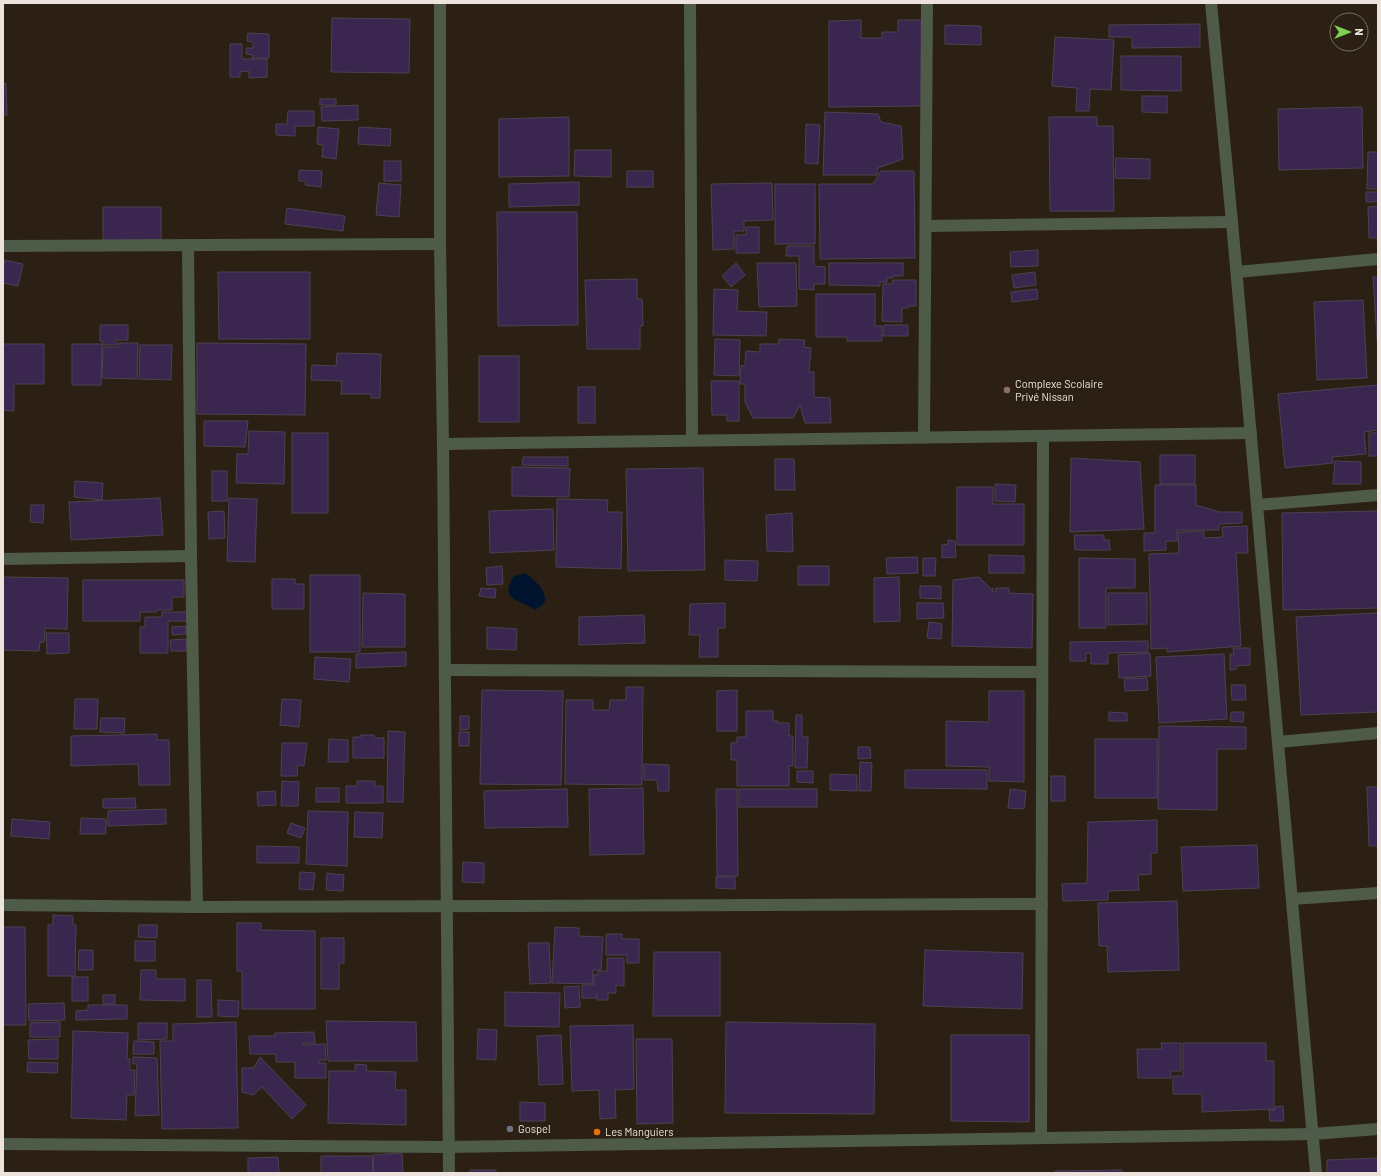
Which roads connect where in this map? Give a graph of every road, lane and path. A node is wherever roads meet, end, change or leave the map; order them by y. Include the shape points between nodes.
1 (440, 3) edge
2 (690, 3) edge
3 (927, 3) edge
4 (1211, 3) edge
5 (1232, 222) junction
6 (926, 226) junction
7 (440, 244) junction
8 (188, 245) junction
9 (3, 246) edge
10 (1378, 259) edge
11 (1237, 272) junction
12 (1251, 432) junction
13 (1043, 436) junction
14 (924, 437) junction
15 (692, 440) junction
16 (443, 444) junction
17 (1378, 495) edge
18 (1257, 505) junction
19 (190, 556) junction
20 (3, 559) edge
21 (445, 670) junction
22 (1042, 672) junction
23 (1378, 733) edge
24 (1278, 742) junction
25 (1378, 893) edge
26 (1292, 899) junction
27 (1042, 904) junction
28 (3, 905) edge
29 (447, 906) junction
30 (197, 907) junction
31 (1378, 1129) edge
32 (1313, 1134) junction
33 (1041, 1138) junction
34 (3, 1144) edge
35 (449, 1146) junction
36 (449, 1173) edge
37 (1316, 1173) edge

1 - 7 street
2 - 15 street
3 - 6 street
4 - 5 street
5 - 6 street
5 - 11 street
6 - 14 street
7 - 8 street
7 - 16 street
8 - 9 street
8 - 19 street
10 - 11 street
11 - 12 street
12 - 13 street
12 - 18 street
13 - 14 street
13 - 22 street
14 - 15 street
15 - 16 street
16 - 21 street
17 - 18 street
18 - 24 street
19 - 20 street
19 - 30 street
21 - 22 street
21 - 29 street
22 - 27 street
23 - 24 street
24 - 26 street
25 - 26 street
26 - 32 street
27 - 29 street
27 - 33 street
28 - 30 street
29 - 30 street
29 - 35 street
31 - 32 street
32 - 33 street
32 - 37 street
33 - 35 street
34 - 35 street
35 - 36 street

